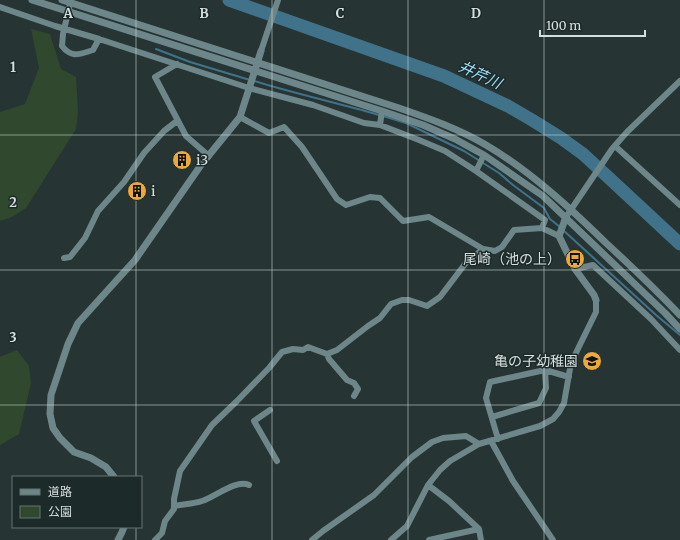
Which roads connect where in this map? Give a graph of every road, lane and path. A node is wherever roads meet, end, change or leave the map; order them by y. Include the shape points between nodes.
1 (32, 0) edge
2 (62, 0) edge
3 (278, 0) edge
4 (71, 1) edge
5 (0, 7) edge
6 (68, 12) junction
7 (99, 39) junction
8 (260, 51) joint
9 (257, 63) junction
10 (177, 64) junction
11 (254, 74) junction
12 (680, 81) edge
13 (249, 88) junction
14 (382, 111) junction
15 (240, 116) junction
16 (177, 121) junction
17 (380, 125) junction
18 (614, 148) junction
19 (484, 155) junction
20 (208, 156) junction
21 (476, 170) junction
22 (680, 205) edge
23 (571, 210) junction
24 (566, 217) junction
25 (542, 228) junction
26 (559, 236) junction
27 (483, 250) junction
28 (64, 258) dead end
29 (575, 269) junction
30 (596, 300) joint
31 (680, 315) edge
32 (680, 328) edge
33 (680, 350) edge
34 (327, 354) junction
35 (545, 370) junction
36 (569, 377) junction
37 (354, 396) dead end
38 (270, 410) dead end
39 (492, 417) junction
40 (498, 439) junction
41 (491, 441) junction
42 (479, 444) junction
43 (278, 461) dead end
44 (113, 476) edge
45 (249, 485) dead end
46 (428, 485) junction
47 (174, 506) junction
48 (124, 528) edge
49 (479, 529) junction
50 (118, 540) edge
51 (155, 540) edge
52 (312, 540) edge
53 (391, 540) edge
54 (429, 540) edge
55 (481, 540) edge
56 (553, 540) edge

1 - 6 street
2 - 4 street
3 - 8 street
4 - 6 street
4 - 9 street
5 - 7 street
6 - 7 street via 62,46 66,51 75,55 93,50
6 - 11 street
7 - 10 street
8 - 9 street
9 - 11 street
9 - 23 street via 399,108 457,131 509,160
10 - 13 street
10 - 16 street via 155,78
11 - 13 street
11 - 14 street
12 - 18 street
13 - 15 street
13 - 17 street via 313,105 364,123
14 - 17 street
14 - 19 street via 423,125
15 - 20 street
15 - 27 street via 269,133 284,127 302,147 337,198 346,205 370,197 380,198 403,221 429,217
16 - 20 street via 186,136
16 - 28 street via 144,153 124,182 98,211 85,238 70,257
17 - 21 street via 445,151
18 - 22 street
18 - 23 street
19 - 21 street
19 - 24 street via 543,196
20 - 44 street via 135,260 78,323 51,395 50,414 53,428 60,438 74,452 106,467
21 - 25 street via 545,220
23 - 24 street
23 - 31 street
24 - 26 street
24 - 32 street
25 - 26 street
25 - 27 street via 514,230 502,247 495,251
26 - 29 street
27 - 34 street via 465,264 440,297 427,306 409,300 391,304 380,318 337,350
29 - 30 street
29 - 33 street via 593,265
30 - 36 street via 596,312 570,363
34 - 37 street via 347,380 358,389
34 - 47 street via 308,347 303,350 282,352 212,425 180,471
35 - 36 street
35 - 39 street via 546,388 539,403
35 - 39 street via 490,382 486,398
36 - 40 street via 564,403 553,419 540,426
38 - 43 street via 254,421
39 - 40 street
40 - 41 street
41 - 42 street
41 - 56 street via 513,481
42 - 46 street via 450,461
42 - 52 street via 466,436 443,438 432,442 412,457 374,494
45 - 47 street via 238,484 203,501
46 - 49 street
46 - 53 street via 407,526
47 - 51 street via 165,521 162,533
48 - 50 street
49 - 54 street
49 - 55 street

